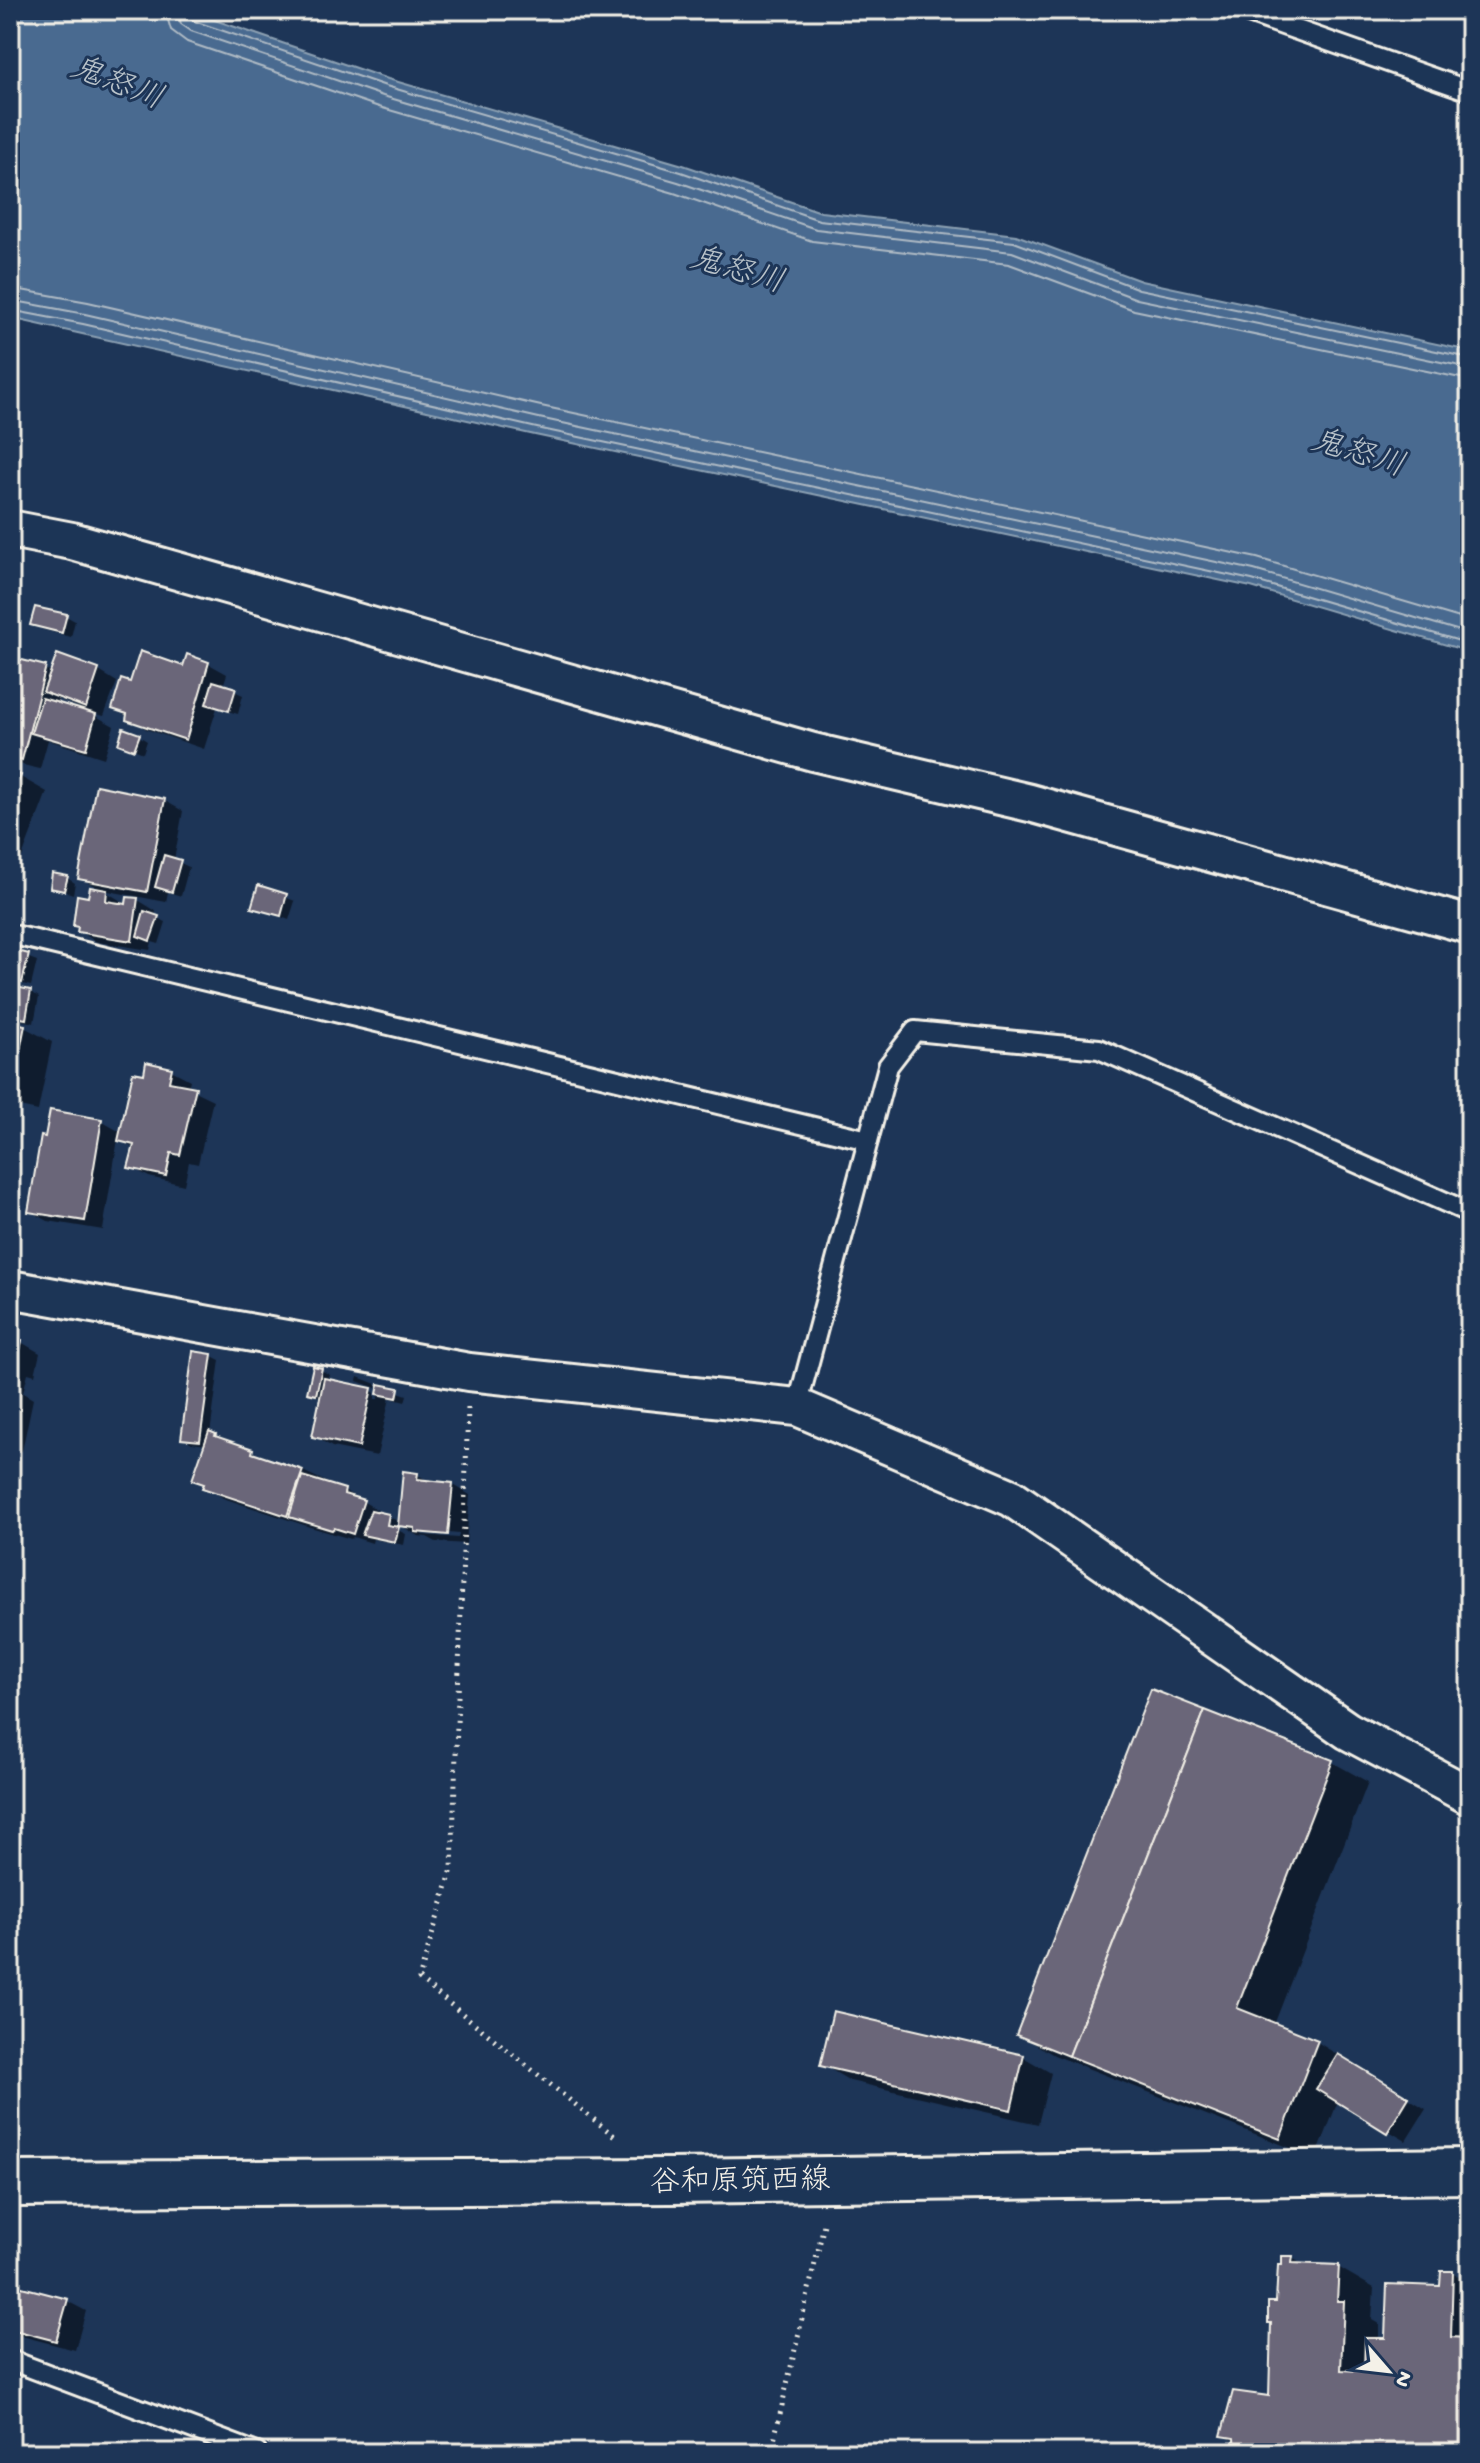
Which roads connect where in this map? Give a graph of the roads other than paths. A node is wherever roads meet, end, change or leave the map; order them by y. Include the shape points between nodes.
1 (1240, 10) edge
2 (1470, 91) edge
3 (10, 529) edge
4 (1470, 925) edge
5 (10, 934) edge
6 (868, 1140) junction
7 (1470, 1213) edge
8 (10, 1289) edge
9 (797, 1407) junction
10 (1470, 1796) edge
11 (1470, 2171) edge
12 (10, 2184) edge
13 (10, 2360) edge
14 (257, 2453) edge

1 - 2 lane
3 - 4 street via 72,541 813,752 1030,803
5 - 6 lane
6 - 7 lane via 888,1066 915,1031 1099,1049
6 - 9 lane
8 - 9 street via 469,1372
9 - 10 street via 1012,1498 1348,1731
11 - 12 main road, 谷和原筑西線
13 - 14 lane

